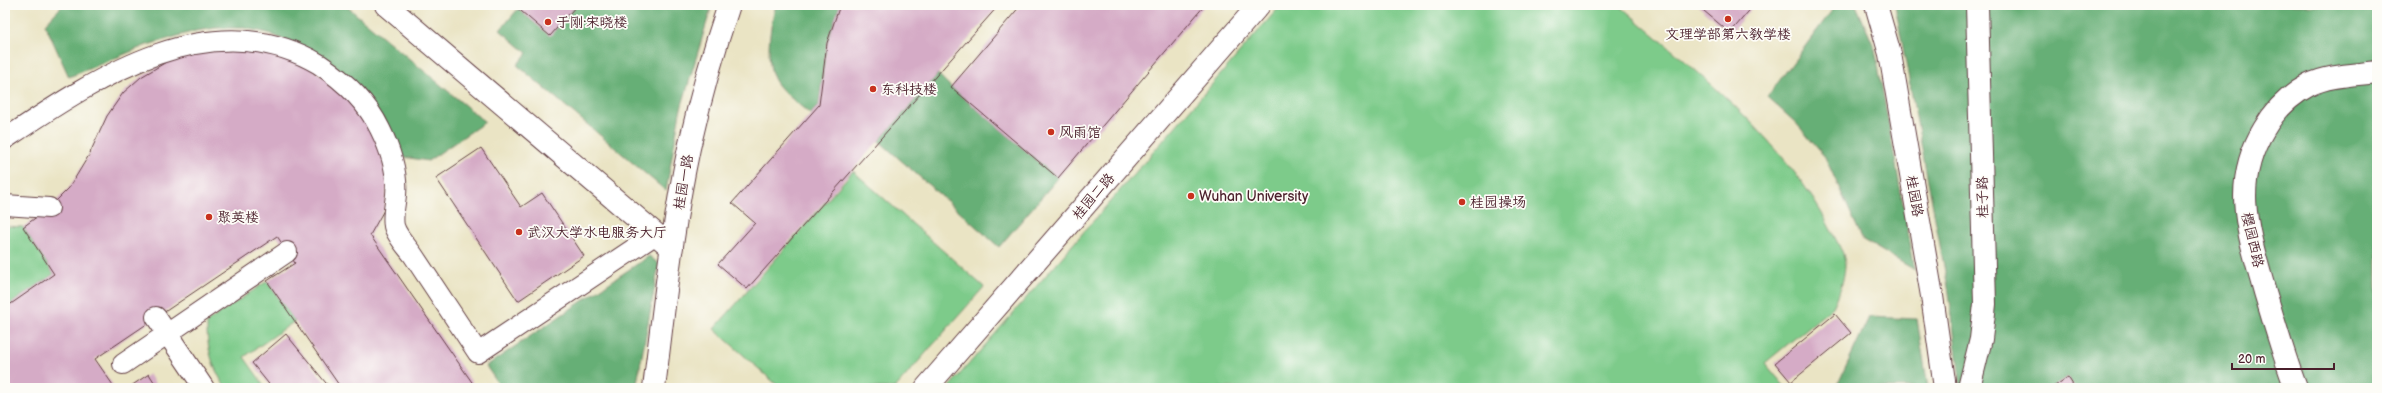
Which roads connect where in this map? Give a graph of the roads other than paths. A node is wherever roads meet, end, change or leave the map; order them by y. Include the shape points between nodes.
1 (386, 5) edge
2 (729, 5) edge
3 (1259, 5) edge
4 (1876, 5) edge
5 (1978, 5) edge
6 (2377, 72) edge
7 (5, 139) edge
8 (5, 205) edge
9 (49, 208) dead end
10 (664, 241) junction
11 (287, 252) dead end
12 (156, 317) dead end
13 (167, 334) junction
14 (123, 364) dead end
15 (204, 388) edge
16 (654, 388) edge
17 (926, 388) edge
18 (1945, 388) edge
19 (1969, 388) edge
20 (2296, 388) edge

1 - 10 street
2 - 10 street, 桂园一路 via 711,58
3 - 17 street, 桂园二路
4 - 18 street, 桂园路 via 1890,54 1932,296
5 - 19 street, 桂子路 via 1985,304 1981,339
6 - 20 street, 樱园西路 via 2334,77 2309,85 2289,98 2275,111 2249,158 2244,192 2247,229
7 - 10 lane via 106,74 173,45 215,36 241,36 266,40 294,50 331,72 354,93 379,127 389,149 394,227 478,353
8 - 9 lane
10 - 16 street, 桂园一路
11 - 13 lane
12 - 13 lane
13 - 14 lane
13 - 15 lane

